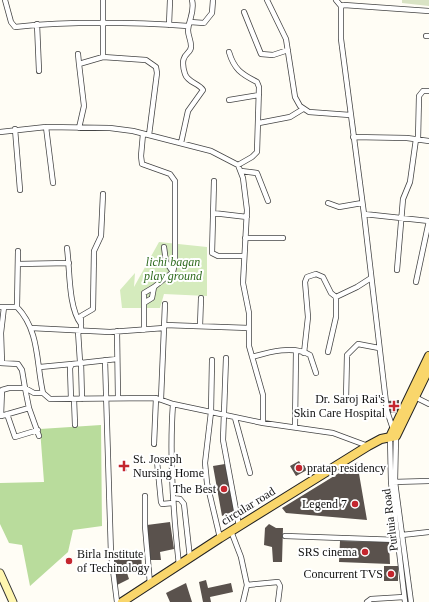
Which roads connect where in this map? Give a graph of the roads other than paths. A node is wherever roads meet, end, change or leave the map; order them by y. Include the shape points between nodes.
1 (5, 0) edge
2 (103, 0) edge
3 (170, 0) edge
4 (192, 0) edge
5 (213, 0) edge
6 (267, 0) edge
7 (336, 0) edge
8 (341, 6) junction
9 (244, 12) dead end
10 (429, 12) edge
11 (102, 22) junction
12 (37, 24) junction
13 (189, 24) junction
14 (169, 25) junction
15 (288, 50) junction
16 (229, 52) dead end
17 (78, 54) dead end
18 (103, 57) junction
19 (79, 64) junction
20 (39, 71) dead end
21 (429, 91) edge
22 (259, 95) junction
23 (229, 100) dead end
24 (303, 109) junction
25 (350, 115) junction
26 (259, 123) junction
27 (46, 127) junction
28 (79, 128) junction
29 (15, 130) junction
30 (0, 132) edge
31 (146, 135) junction
32 (353, 137) junction
33 (417, 140) junction
34 (429, 141) edge
35 (181, 143) junction
36 (238, 165) junction
37 (241, 171) junction
38 (214, 181) dead end
39 (53, 183) dead end
40 (20, 190) dead end
41 (102, 194) dead end
42 (268, 201) dead end
43 (328, 203) dead end
44 (362, 203) junction
45 (213, 214) junction
46 (364, 214) junction
47 (401, 216) junction
48 (247, 217) junction
49 (429, 221) edge
50 (245, 238) junction
51 (284, 238) dead end
52 (164, 247) dead end
53 (67, 248) dead end
54 (18, 251) dead end
55 (244, 256) junction
56 (69, 262) junction
57 (18, 264) junction
58 (397, 270) dead end
59 (173, 272) junction
60 (371, 278) junction
61 (416, 282) dead end
62 (154, 287) junction
63 (336, 296) junction
64 (201, 298) dead end
65 (144, 303) junction
66 (165, 304) dead end
67 (2, 307) edge
68 (17, 307) junction
69 (81, 324) junction
70 (200, 326) junction
71 (164, 327) junction
72 (31, 328) junction
73 (249, 328) junction
74 (144, 330) junction
75 (80, 331) junction
76 (117, 331) junction
77 (379, 348) junction
78 (296, 351) junction
79 (328, 352) dead end
80 (304, 353) junction
81 (429, 356) edge
82 (252, 357) junction
83 (226, 358) dead end
84 (118, 359) junction
85 (105, 360) junction
86 (212, 360) dead end
87 (81, 362) junction
88 (1, 363) edge
89 (72, 364) junction
90 (40, 367) junction
91 (429, 368) edge
92 (316, 373) dead end
93 (427, 377) edge
94 (25, 388) junction
95 (43, 393) junction
96 (0, 396) edge
97 (414, 397) junction
98 (118, 398) junction
99 (156, 398) junction
100 (73, 399) junction
101 (82, 399) junction
102 (106, 399) junction
103 (161, 399) junction
104 (346, 400) dead end
105 (173, 404) junction
106 (429, 404) edge
107 (29, 408) junction
108 (211, 412) junction
109 (7, 414) junction
110 (225, 416) junction
111 (236, 418) junction
112 (263, 423) junction
113 (75, 425) dead end
114 (295, 426) junction
115 (38, 430) junction
116 (393, 434) junction
117 (39, 436) dead end
118 (154, 444) dead end
119 (368, 446) junction
120 (157, 461) dead end
121 (250, 472) dead end
122 (429, 481) edge
123 (393, 482) junction
124 (145, 496) dead end
125 (173, 498) junction
126 (173, 504) junction
127 (107, 520) dead end
128 (239, 526) junction
129 (231, 531) junction
130 (429, 532) edge
131 (402, 534) junction
132 (285, 536) dead end
133 (220, 538) junction
134 (398, 540) junction
135 (190, 558) junction
136 (179, 565) junction
137 (0, 573) edge
138 (150, 584) junction
139 (247, 585) junction
140 (0, 588) edge
141 (8, 588) junction
142 (404, 600) edge
143 (13, 602) edge
144 (114, 602) edge
145 (117, 602) edge
146 (122, 602) edge
147 (243, 602) edge
148 (278, 602) edge
149 (367, 602) edge
150 (411, 602) edge

1 - 12 street via 13,26
2 - 11 street
3 - 14 street
4 - 13 street via 194,10
5 - 13 street via 212,13 204,23
6 - 15 street via 283,31
7 - 8 street
8 - 10 street
8 - 25 street, Purluia Road via 340,39
9 - 15 street via 261,54 273,55
11 - 12 street
11 - 14 street
11 - 18 street
12 - 20 street
13 - 14 street
13 - 35 street via 191,46 183,58 184,68 187,78 203,90 188,111
15 - 24 street via 295,97
16 - 22 street via 233,65 245,77 257,82
17 - 19 street
18 - 19 street
18 - 31 street via 146,60 156,67
19 - 28 street via 84,106
21 - 33 street via 423,91 419,96
22 - 23 street
22 - 26 street
24 - 25 street via 318,113
24 - 26 street via 290,117
25 - 32 street, Purluia Road
26 - 36 street via 257,152
27 - 28 street
27 - 29 street
27 - 39 street
28 - 31 street via 110,128
29 - 30 street
29 - 40 street
31 - 35 street
31 - 59 street via 141,156 142,164 175,178 176,263
32 - 33 street
32 - 44 street, Purluia Road
33 - 34 street
33 - 47 street
35 - 36 street via 211,151
36 - 37 street
37 - 42 street via 258,173
37 - 48 street
38 - 45 street
41 - 69 street via 101,236 94,251 93,309 81,316
43 - 44 street via 339,207
44 - 46 street, Purluia Road
45 - 48 street
45 - 55 street via 213,255
46 - 47 street
46 - 60 street, Purluia Road
47 - 49 street
47 - 58 street
48 - 50 street
49 - 61 street
50 - 51 street
50 - 55 street
52 - 59 street via 166,262
53 - 56 street
54 - 57 street
55 - 73 street via 243,283
56 - 57 street
56 - 69 street via 74,309
57 - 68 street
59 - 62 street
60 - 63 street
60 - 77 street, Purluia Road
62 - 65 street via 152,298
62 - 65 street via 144,293
63 - 79 street via 336,316
63 - 80 street via 320,275 313,274 306,279 308,317
64 - 70 street
65 - 74 street
66 - 71 street
67 - 68 street
67 - 88 street
68 - 72 street
69 - 75 street
70 - 71 street
70 - 73 street
71 - 74 street
71 - 103 street
72 - 75 street
72 - 90 street
73 - 82 street
74 - 76 street
75 - 76 street
75 - 87 street
76 - 84 street
77 - 104 street via 358,344 348,352
77 - 116 street, Purluia Road via 387,410
78 - 80 street
78 - 82 street via 271,352
78 - 114 street
80 - 92 street via 312,359
81 - 116 main road
82 - 112 street via 263,396
83 - 110 street
84 - 85 street
84 - 98 street
85 - 87 street
85 - 102 street
86 - 108 street
87 - 89 street
87 - 101 street
88 - 94 street via 18,364 22,370
89 - 90 street
89 - 100 street via 70,368
90 - 95 street
91 - 93 main road
93 - 97 main road
94 - 95 street via 34,393
94 - 96 street via 4,389
94 - 107 street
95 - 100 street via 50,399
96 - 109 street via 1,416
97 - 106 street
97 - 116 main road
98 - 99 street
98 - 102 street
99 - 103 street
99 - 118 street
100 - 101 street
100 - 113 street
101 - 102 street
102 - 145 street via 111,554
103 - 105 street
105 - 108 street
105 - 125 street via 170,447
107 - 109 street
107 - 115 street
108 - 110 street
108 - 133 street via 205,463
109 - 115 street via 15,437
110 - 111 street
110 - 128 street via 223,440
111 - 112 street
111 - 121 street
112 - 114 street
114 - 119 street via 333,433
115 - 117 street
116 - 119 main road, circular road
116 - 123 street, Purluia Road
119 - 128 main road, circular road
120 - 126 street via 161,502
122 - 123 street
123 - 131 street, Purluia Road
123 - 134 street, Purluia Road
124 - 138 street
125 - 126 street
125 - 135 street via 180,499 184,504
126 - 136 street
127 - 144 street
128 - 129 main road, circular road
129 - 133 main road, circular road
129 - 139 street via 241,557
130 - 131 street
131 - 150 street, Purluia Road
132 - 134 street
133 - 135 main road, circular road
134 - 142 street, Purluia Road
135 - 136 main road, circular road
136 - 138 main road, circular road
137 - 141 main road
138 - 146 main road, circular road
139 - 147 street
139 - 148 street via 278,582
140 - 141 street
141 - 143 main road
142 - 149 street via 371,599

